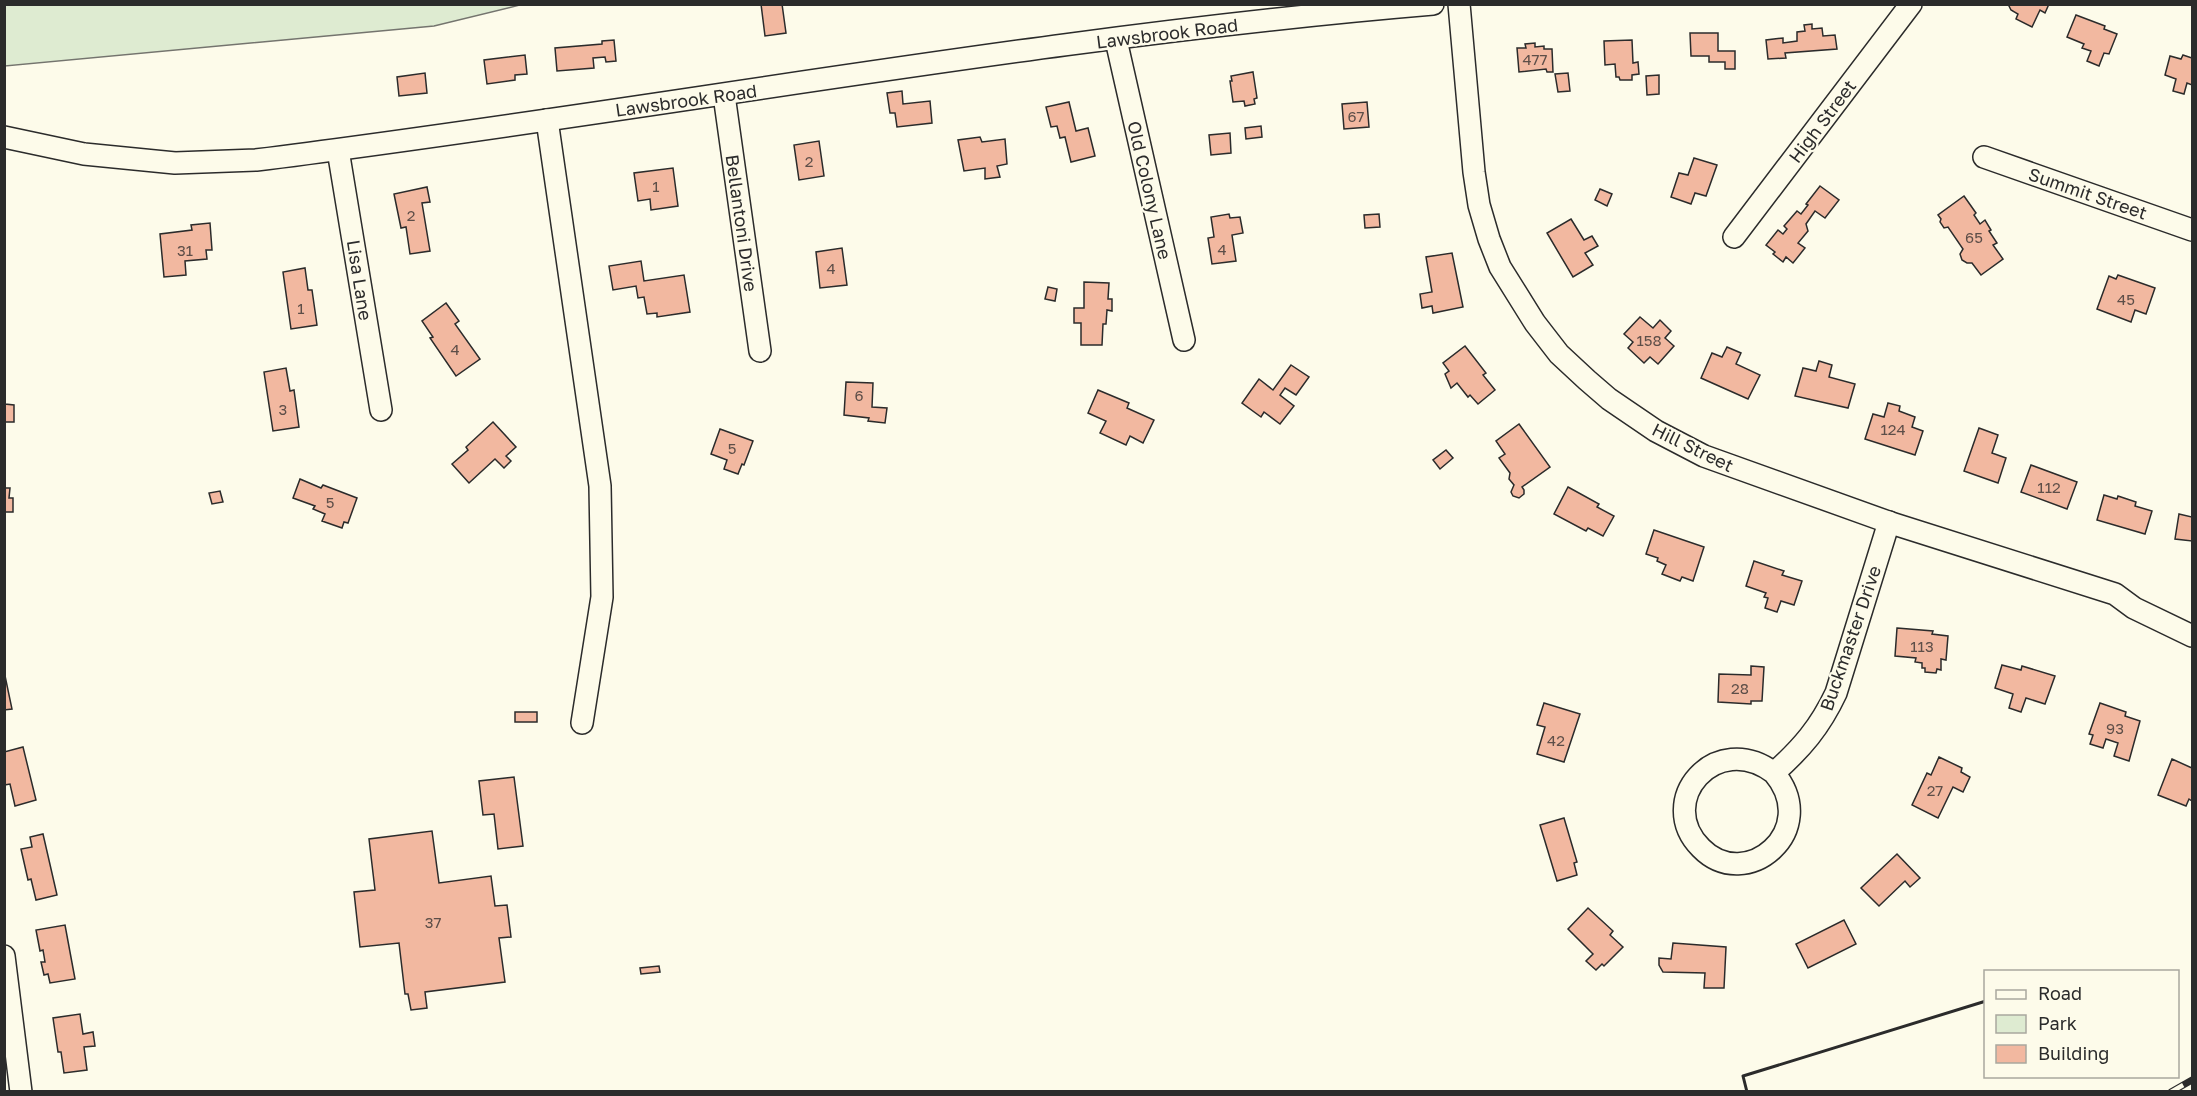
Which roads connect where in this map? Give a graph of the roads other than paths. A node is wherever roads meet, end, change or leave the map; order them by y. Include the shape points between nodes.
1 (1433, 4) edge
2 (1459, 4) edge
3 (1911, 4) edge
4 (1116, 40) junction
5 (724, 95) junction
6 (547, 120) junction
7 (4, 137) edge
8 (338, 150) junction
9 (1984, 157) dead end
10 (2193, 230) edge
11 (1734, 237) dead end
12 (1184, 340) dead end
13 (760, 351) dead end
14 (381, 410) dead end
15 (1889, 522) junction
16 (2193, 636) edge
17 (582, 723) dead end
18 (1774, 773) junction
19 (4, 956) edge
20 (21, 1092) edge

1 - 4 street, Lawsbrook Road
2 - 15 street, Hill Street via 1479,205 1500,267 1559,354 1610,399 1680,445 1735,469
3 - 11 street, High Street
4 - 5 street, Lawsbrook Road
4 - 12 street, Old Colony Lane
5 - 6 street, Lawsbrook Road
5 - 13 street, Bellantoni Drive
6 - 8 street, Lawsbrook Road
6 - 17 street via 600,486 602,597
7 - 8 street, Lawsbrook Road via 84,154 175,163 256,160
8 - 14 street, Lisa Lane
9 - 10 street, Summit Street
15 - 16 street, Hill Street via 2115,594 2133,608
15 - 18 street, Buckmaster Drive via 1836,693 1811,737
18 - 18 street via 1754,761 1730,759 1699,775 1685,808 1689,831 1703,850 1723,861 1746,863 1776,846 1788,827 1790,804
19 - 20 street

